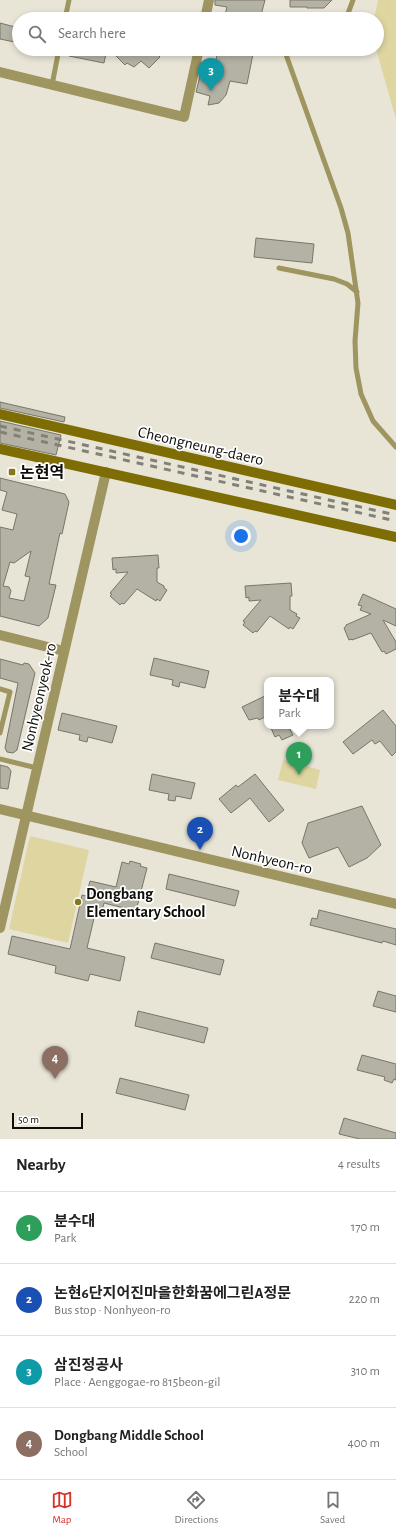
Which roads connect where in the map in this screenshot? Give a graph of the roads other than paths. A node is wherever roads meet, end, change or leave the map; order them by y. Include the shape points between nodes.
1 (69, 0) edge
2 (209, 0) edge
3 (353, 0) edge
4 (67, 12) edge
5 (206, 12) edge
6 (348, 12) edge
7 (58, 56) edge
8 (197, 56) edge
9 (287, 56) edge
10 (0, 72) edge
11 (52, 85) junction
12 (279, 268) dead end
13 (357, 292) junction
14 (0, 414) edge
15 (396, 447) edge
16 (0, 449) edge
17 (106, 472) junction
18 (396, 504) edge
19 (396, 537) edge
20 (0, 635) edge
21 (64, 651) junction
22 (0, 689) edge
23 (0, 733) edge
24 (0, 759) edge
25 (37, 768) junction
26 (0, 809) edge
27 (26, 816) junction
28 (396, 904) edge
29 (0, 928) edge

1 - 4 lane
2 - 5 street
3 - 6 lane
7 - 11 lane
8 - 11 street via 184,117
9 - 13 lane via 341,208 348,233
10 - 11 street
12 - 13 lane via 334,279 347,284
13 - 15 lane via 356,368 361,394 373,421
14 - 18 main road, Cheongneung-daero
16 - 17 main road
17 - 19 main road
17 - 21 street, Nonhyeonyeok-ro
20 - 21 street
21 - 25 street, Nonhyeonyeok-ro
22 - 23 lane via 10,692
24 - 25 lane
25 - 27 street, Nonhyeonyeok-ro
26 - 27 street, Nonhyeon-ro
27 - 28 street, Nonhyeon-ro
27 - 29 street, Nonhyeonyeok-ro

